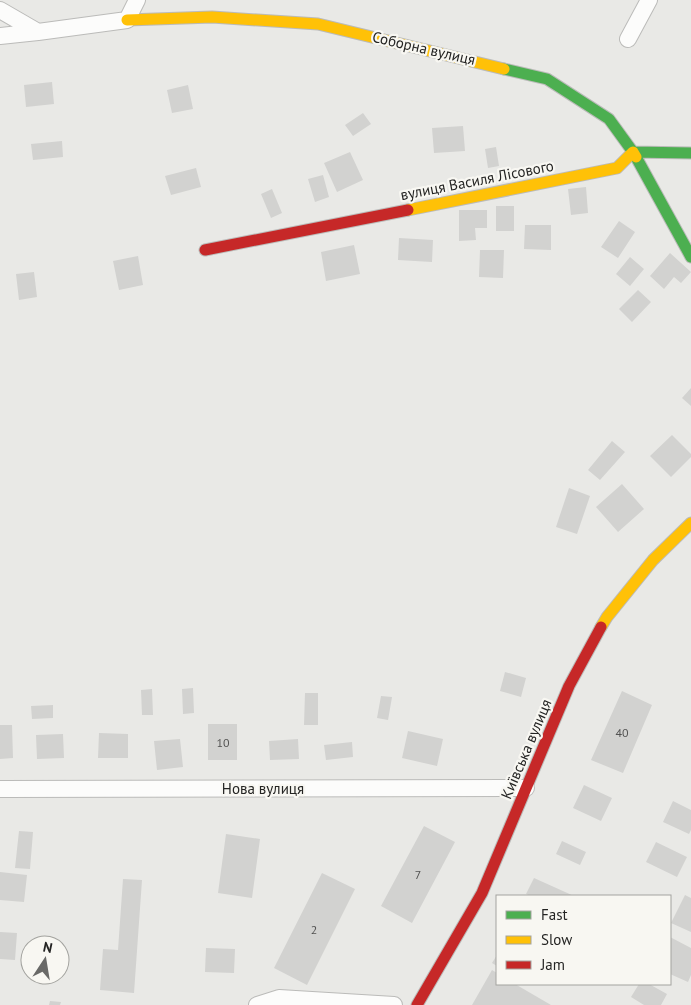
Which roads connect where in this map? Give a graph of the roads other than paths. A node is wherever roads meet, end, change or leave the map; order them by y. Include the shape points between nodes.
1 (137, 0) edge
2 (649, 0) edge
3 (0, 10) edge
4 (127, 20) junction
5 (38, 32) junction
6 (0, 36) edge
7 (628, 39) dead end
8 (633, 152) junction
9 (691, 153) edge
10 (205, 250) dead end
11 (691, 257) edge
12 (691, 523) edge
13 (0, 788) edge
14 (526, 788) junction
15 (257, 1005) edge
16 (394, 1005) edge
17 (417, 1005) edge

1 - 4 street
2 - 7 street
3 - 5 street
4 - 5 street
4 - 8 street, Соборна вулиця via 212,17 318,24 547,79 609,119
5 - 6 street
8 - 9 street
8 - 10 street, вулиця Василя Лісового via 617,168
8 - 11 street
12 - 14 street, Київська вулиця via 653,560 607,617 569,686
13 - 14 street, Нова вулиця
14 - 17 street, Київська вулиця via 482,893
15 - 16 street via 279,998

